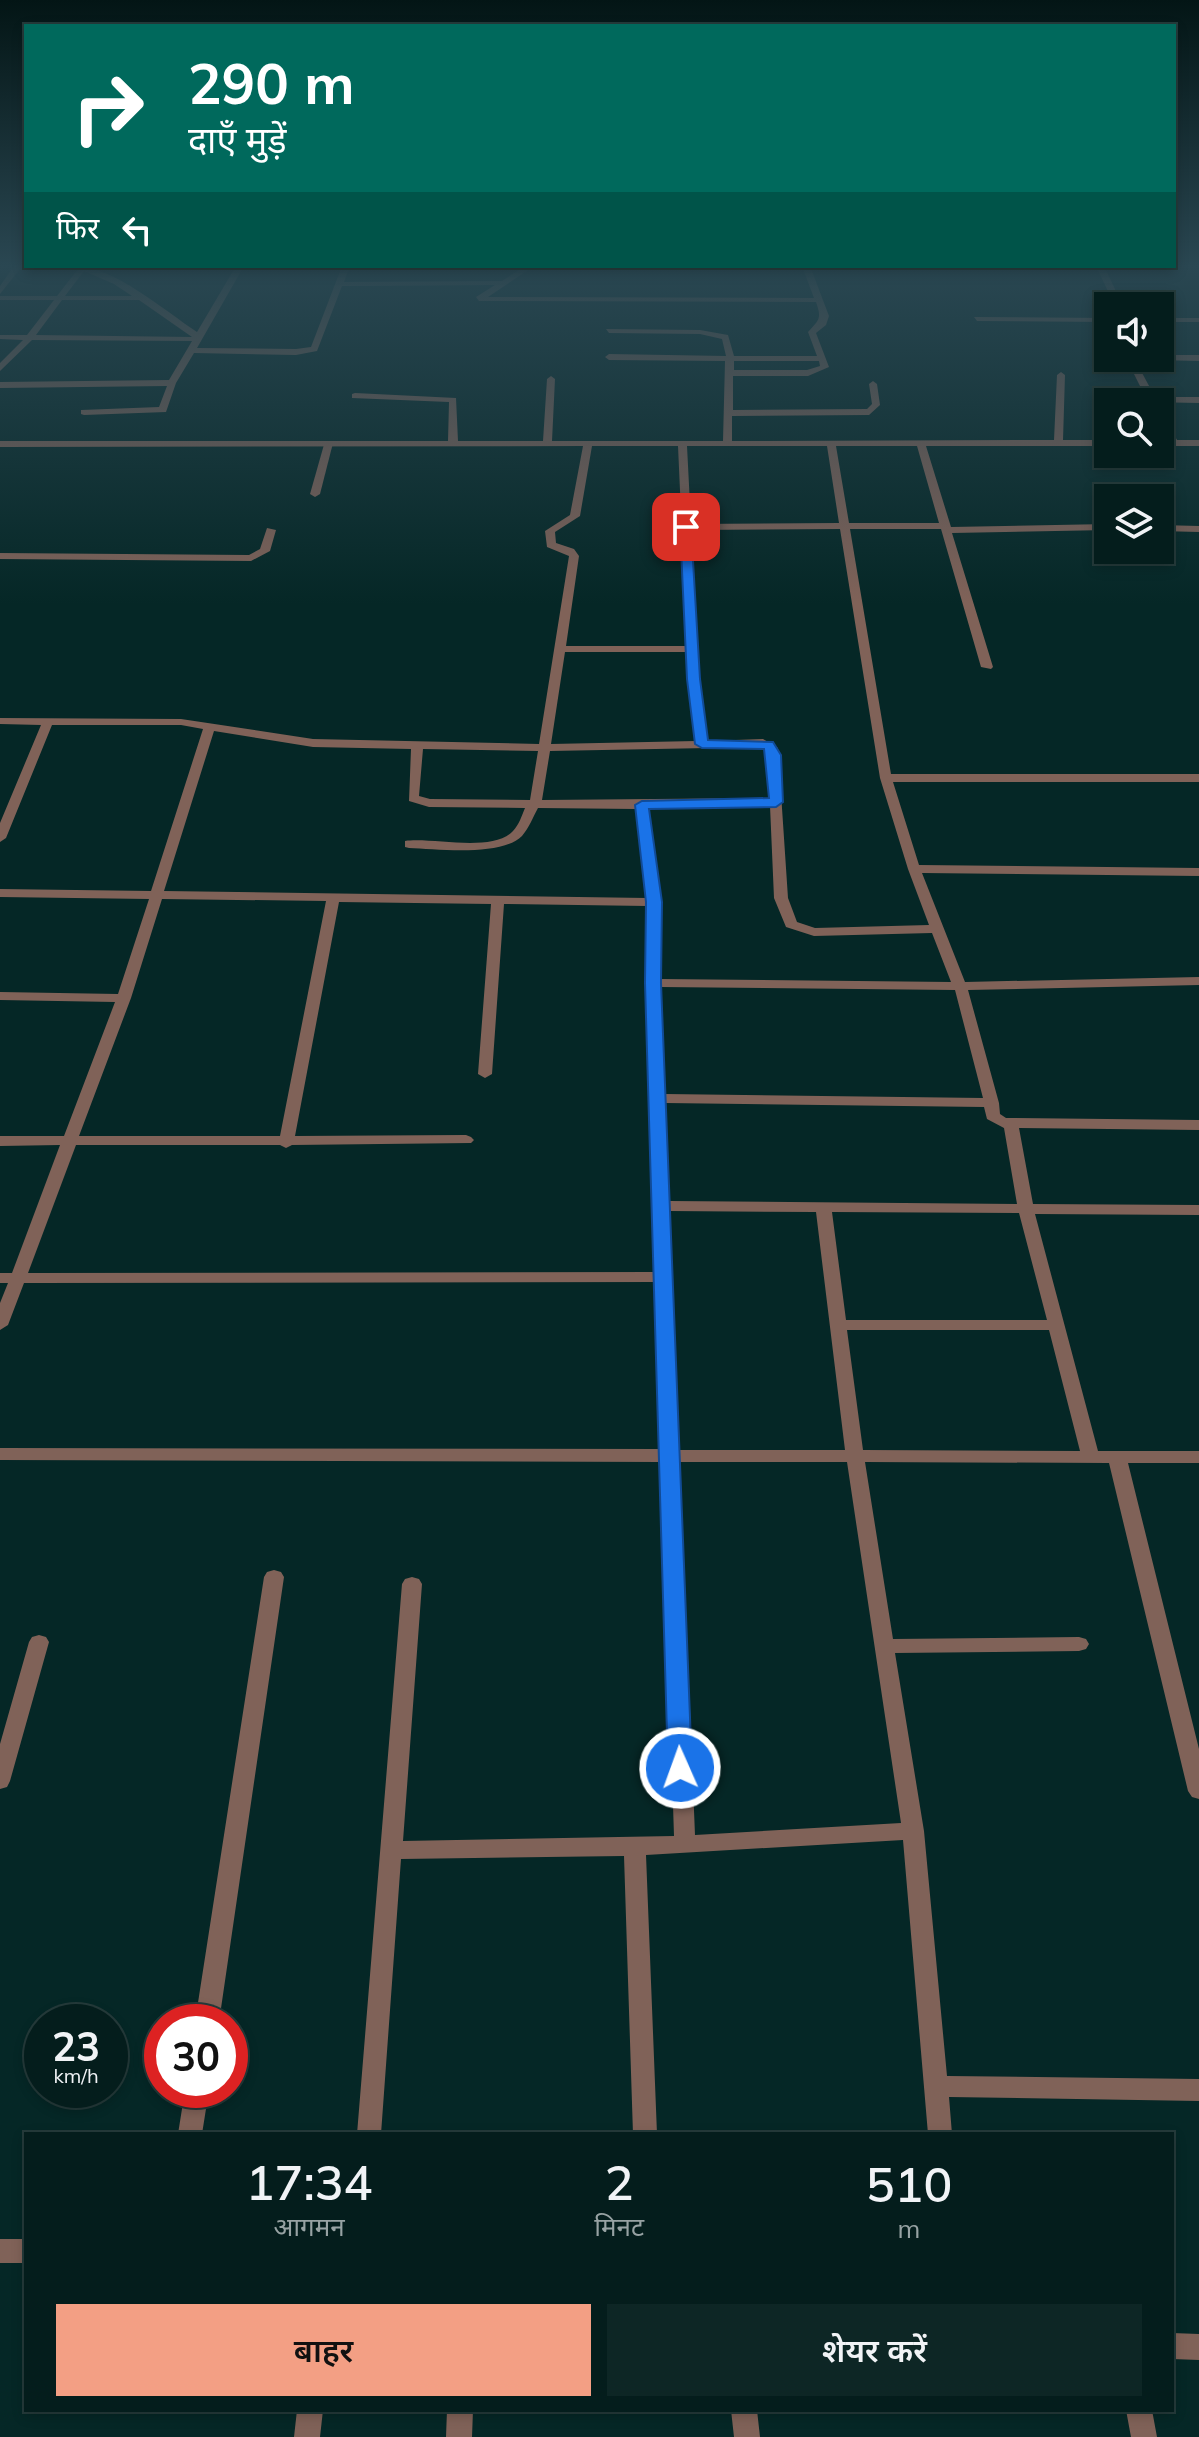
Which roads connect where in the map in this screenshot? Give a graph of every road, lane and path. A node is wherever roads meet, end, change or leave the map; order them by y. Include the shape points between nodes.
1 (176, 377) edge
2 (729, 377) edge
3 (1061, 377) edge
4 (551, 379) dead end
5 (172, 383) junction
6 (873, 384) dead end
7 (0, 385) edge
8 (355, 396) dead end
9 (1199, 400) edge
10 (1174, 401) edge
11 (84, 412) dead end
12 (729, 413) junction
13 (328, 443) junction
14 (453, 443) junction
15 (682, 443) junction
16 (727, 443) junction
17 (1058, 443) junction
18 (1094, 443) edge
19 (1174, 443) edge
20 (1199, 443) edge
21 (0, 444) edge
22 (547, 444) junction
23 (588, 444) junction
24 (831, 444) junction
25 (921, 444) junction
26 (315, 494) dead end
27 (686, 527) junction
28 (1094, 527) edge
29 (947, 528) junction
30 (1174, 528) edge
31 (844, 529) junction
32 (1199, 529) edge
33 (271, 530) dead end
34 (0, 556) edge
35 (558, 649) junction
36 (692, 649) junction
37 (987, 667) dead end
38 (0, 721) edge
39 (48, 721) junction
40 (210, 725) junction
41 (702, 744) junction
42 (417, 746) junction
43 (542, 748) junction
44 (886, 778) junction
45 (1199, 778) edge
46 (776, 802) junction
47 (532, 805) junction
48 (642, 805) junction
49 (0, 838) edge
50 (409, 844) dead end
51 (914, 869) junction
52 (1199, 872) edge
53 (0, 893) edge
54 (158, 893) junction
55 (333, 899) junction
56 (498, 899) junction
57 (654, 902) junction
58 (939, 929) junction
59 (1199, 981) edge
60 (653, 983) junction
61 (958, 986) junction
62 (0, 996) edge
63 (124, 998) junction
64 (485, 1074) dead end
65 (658, 1098) junction
66 (992, 1103) junction
67 (1011, 1123) junction
68 (1199, 1125) edge
69 (466, 1140) dead end
70 (0, 1141) edge
71 (69, 1141) junction
72 (286, 1143) junction
73 (662, 1206) junction
74 (823, 1206) junction
75 (1026, 1209) junction
76 (1199, 1210) edge
77 (664, 1277) junction
78 (8, 1278) edge
79 (0, 1325) edge
80 (839, 1325) junction
81 (1054, 1325) junction
82 (0, 1454) edge
83 (669, 1457) junction
84 (855, 1457) junction
85 (1091, 1457) junction
86 (1117, 1457) junction
87 (1199, 1457) edge
88 (274, 1577) dead end
89 (412, 1584) dead end
90 (39, 1642) dead end
91 (1079, 1644) dead end
92 (884, 1646) junction
93 (0, 1781) edge
94 (1199, 1791) edge
95 (913, 1831) junction
96 (685, 1844) junction
97 (635, 1847) junction
98 (392, 1850) junction
99 (210, 2004) edge
100 (937, 2086) junction
101 (1199, 2090) edge
102 (194, 2108) edge
103 (190, 2132) edge
104 (369, 2132) edge
105 (645, 2132) edge
106 (940, 2132) edge
107 (0, 2251) edge
108 (24, 2251) edge
109 (1174, 2346) edge
110 (1199, 2347) edge
111 (310, 2412) edge
112 (460, 2412) edge
113 (744, 2412) edge
114 (1139, 2412) edge
115 (307, 2437) edge
116 (459, 2437) edge
117 (747, 2437) edge
118 (1144, 2437) edge

1 - 5 street
2 - 12 street
3 - 17 street
4 - 22 street
5 - 7 street
5 - 11 street via 165,406 157,412
6 - 12 street via 876,405 869,412
8 - 14 street via 453,400
9 - 10 street
12 - 16 street
13 - 14 street
13 - 21 street
13 - 26 street
14 - 22 street
15 - 16 street
15 - 23 street
15 - 27 street
16 - 24 street
17 - 18 street
17 - 25 street
19 - 20 street
22 - 23 street
23 - 35 street via 575,516 550,531 551,545 574,556
24 - 25 street
24 - 31 street
25 - 29 street
27 - 31 street
27 - 36 street
28 - 29 street
29 - 31 street
29 - 37 street
30 - 32 street
31 - 44 street
33 - 34 street via 265,551 251,558
35 - 36 street
35 - 43 street
36 - 41 street
38 - 39 street
39 - 40 street
39 - 49 street
40 - 42 street via 305,742
40 - 54 street
41 - 43 street
41 - 46 street via 769,745
42 - 43 street
42 - 47 street via 413,798 429,803
43 - 47 street via 542,772
44 - 45 street
44 - 51 street
46 - 48 street
46 - 58 street via 781,898 791,924 814,932
47 - 48 street
47 - 50 street via 514,836 499,843
48 - 57 street
51 - 52 street
51 - 58 street
53 - 54 street
54 - 55 street
54 - 63 street
55 - 56 street
55 - 72 street
56 - 57 street
56 - 64 street
57 - 60 street
58 - 61 street
59 - 61 street
60 - 61 street
60 - 65 street
61 - 66 street
62 - 63 street
63 - 71 street
65 - 66 street
65 - 73 street
66 - 67 street via 995,1120
67 - 68 street
67 - 75 street
69 - 72 street
70 - 71 street
71 - 72 street
71 - 78 street
73 - 74 street
73 - 77 street
74 - 75 street
74 - 80 street
75 - 76 street
75 - 81 street
77 - 78 street
77 - 83 street
78 - 79 street
80 - 81 street
80 - 84 street
81 - 85 street
82 - 83 street
83 - 84 street
83 - 96 street
84 - 85 street
84 - 92 street
85 - 86 street
86 - 87 street
86 - 94 street
88 - 99 street
89 - 98 street
90 - 93 street
91 - 92 street
92 - 95 street
95 - 96 street
95 - 100 street
96 - 97 street
97 - 98 street
97 - 105 street
98 - 104 street
100 - 101 street
100 - 106 street
102 - 103 street
107 - 108 street
109 - 110 street
111 - 115 street
112 - 116 street
113 - 117 street
114 - 118 street

